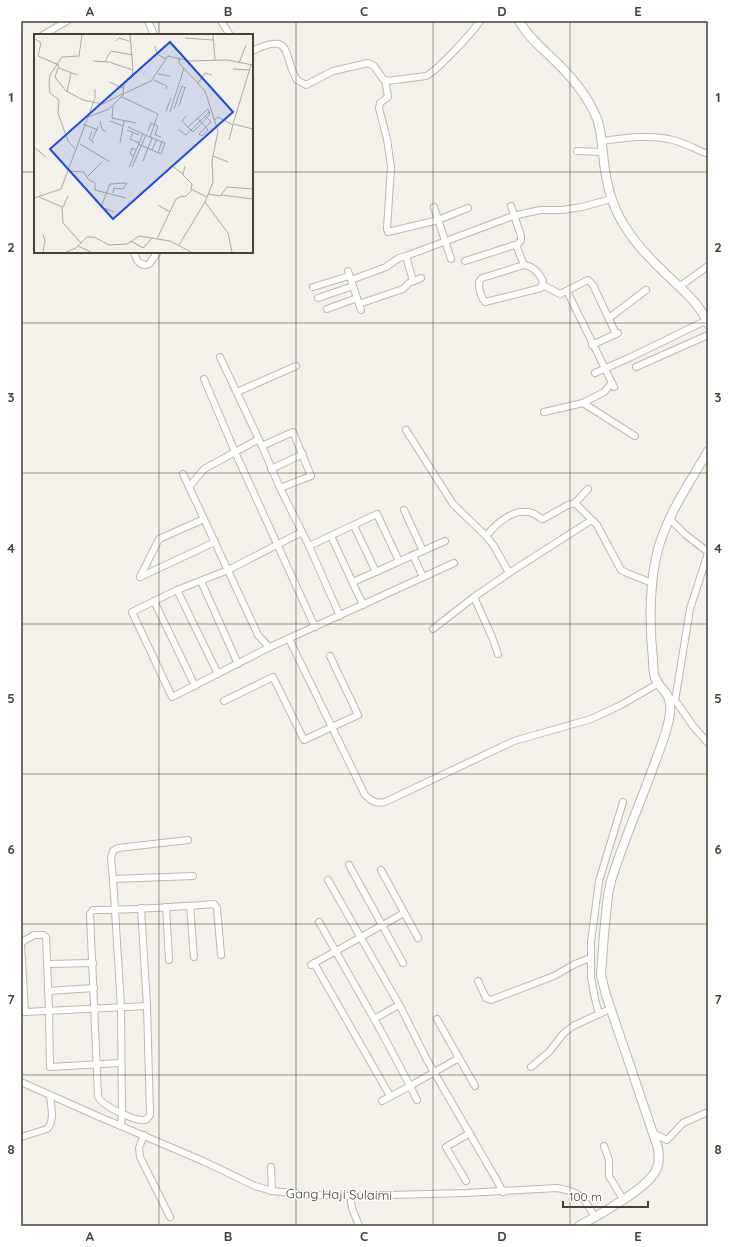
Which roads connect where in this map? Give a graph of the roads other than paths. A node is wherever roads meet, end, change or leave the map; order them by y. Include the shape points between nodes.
1 (67, 21) edge
2 (148, 21) edge
3 (221, 21) edge
4 (480, 21) edge
5 (519, 21) edge
6 (45, 34) edge
7 (154, 34) edge
8 (229, 34) edge
9 (253, 51) edge
10 (384, 80) junction
11 (602, 141) junction
12 (577, 151) dead end
13 (602, 152) junction
14 (708, 154) edge
15 (611, 200) junction
16 (511, 206) dead end
17 (434, 207) dead end
18 (468, 208) dead end
19 (513, 216) junction
20 (438, 220) junction
21 (445, 241) junction
22 (516, 245) junction
23 (134, 253) edge
24 (157, 253) edge
25 (406, 256) junction
26 (451, 259) dead end
27 (465, 261) dead end
28 (524, 265) junction
29 (708, 266) edge
30 (350, 278) junction
31 (421, 278) dead end
32 (414, 281) junction
33 (543, 285) junction
34 (679, 286) junction
35 (313, 287) dead end
36 (567, 290) junction
37 (646, 290) dead end
38 (318, 298) dead end
39 (359, 304) junction
40 (327, 309) dead end
41 (609, 318) junction
42 (707, 322) edge
43 (708, 335) edge
44 (592, 344) junction
45 (220, 357) dead end
46 (631, 357) junction
47 (296, 366) dead end
48 (605, 369) junction
49 (595, 373) dead end
50 (204, 380) dead end
51 (237, 392) junction
52 (583, 402) junction
53 (544, 412) dead end
54 (406, 430) dead end
55 (635, 436) dead end
56 (261, 443) junction
57 (708, 451) edge
58 (235, 452) junction
59 (303, 454) junction
60 (271, 469) junction
61 (183, 474) dead end
62 (189, 487) junction
63 (280, 488) junction
64 (588, 489) dead end
65 (575, 503) junction
66 (404, 510) dead end
67 (669, 518) junction
68 (204, 519) junction
69 (593, 521) junction
70 (354, 526) junction
71 (302, 532) junction
72 (331, 536) junction
73 (486, 536) junction
74 (445, 541) dead end
75 (215, 542) junction
76 (278, 545) junction
77 (309, 546) junction
78 (423, 551) junction
79 (708, 552) edge
80 (413, 555) junction
81 (399, 562) junction
82 (454, 563) dead end
83 (228, 570) junction
84 (376, 572) junction
85 (509, 573) junction
86 (424, 577) junction
87 (201, 581) junction
88 (353, 582) junction
89 (652, 583) junction
90 (177, 590) junction
91 (474, 597) junction
92 (154, 601) junction
93 (363, 605) junction
94 (340, 616) junction
95 (315, 627) junction
96 (433, 630) dead end
97 (289, 639) junction
98 (270, 647) junction
99 (498, 654) dead end
100 (330, 656) dead end
101 (238, 664) junction
102 (218, 674) junction
103 (659, 683) junction
104 (195, 686) junction
105 (668, 696) junction
106 (224, 701) dead end
107 (675, 701) junction
108 (331, 727) junction
109 (706, 736) edge
110 (708, 743) edge
111 (623, 802) dead end
112 (188, 840) dead end
113 (614, 851) junction
114 (349, 865) dead end
115 (381, 870) dead end
116 (193, 876) dead end
117 (113, 879) junction
118 (328, 880) dead end
119 (190, 906) junction
120 (166, 907) junction
121 (141, 908) junction
122 (115, 910) junction
123 (404, 913) junction
124 (319, 922) dead end
125 (382, 925) junction
126 (598, 934) junction
127 (361, 938) junction
128 (418, 938) dead end
129 (335, 952) junction
130 (221, 955) dead end
131 (194, 957) dead end
132 (590, 958) junction
133 (169, 960) dead end
134 (93, 963) junction
135 (403, 963) dead end
136 (47, 964) junction
137 (478, 981) dead end
138 (94, 988) junction
139 (48, 991) junction
140 (600, 998) junction
141 (399, 1005) junction
142 (147, 1006) junction
143 (121, 1007) junction
144 (94, 1008) junction
145 (49, 1010) junction
146 (604, 1011) junction
147 (374, 1018) junction
148 (437, 1019) dead end
149 (459, 1058) junction
150 (120, 1063) junction
151 (96, 1064) junction
152 (530, 1067) dead end
153 (434, 1072) junction
154 (21, 1082) edge
155 (410, 1086) junction
156 (475, 1086) dead end
157 (50, 1096) junction
158 (390, 1096) junction
159 (417, 1100) dead end
160 (382, 1101) dead end
161 (708, 1112) edge
162 (122, 1113) junction
163 (121, 1126) junction
164 (470, 1133) junction
165 (652, 1133) junction
166 (144, 1135) junction
167 (21, 1137) edge
168 (604, 1146) dead end
169 (271, 1167) dead end
170 (466, 1181) dead end
171 (272, 1191) junction
172 (502, 1192) junction
173 (350, 1196) junction
174 (623, 1199) junction
175 (170, 1217) dead end
176 (595, 1217) junction
177 (359, 1226) edge
178 (579, 1226) edge

1 - 6 street
2 - 7 street
3 - 8 street
4 - 10 street via 430,74
5 - 11 street via 527,34 569,75 585,95 597,119
9 - 10 street via 267,44 280,45 288,55 297,80 306,85 333,71 368,63 374,66
10 - 20 street via 388,97 379,108 390,167 388,231
11 - 13 street
11 - 14 street via 631,138 674,140
12 - 13 street
13 - 15 street
15 - 19 street via 582,207 540,210
15 - 34 street via 637,243
16 - 19 street
17 - 20 street
18 - 20 street
19 - 21 street
19 - 22 street via 521,236
20 - 21 street
21 - 25 street
21 - 26 street
22 - 27 street
22 - 28 street
23 - 24 street via 136,260 146,265
25 - 30 street via 386,267
25 - 32 street
28 - 33 street via 535,270
28 - 33 street via 482,278 479,282 482,299 485,302 534,291
29 - 34 street
30 - 35 street
30 - 38 street
30 - 39 street
31 - 32 street
32 - 39 street via 403,290
33 - 36 street via 557,294
34 - 42 street via 695,303
36 - 41 street via 588,280
36 - 44 street
37 - 41 street
39 - 40 street
41 - 44 street via 618,333
42 - 46 street
43 - 46 street via 637,369
44 - 48 street
45 - 51 street
46 - 48 street
47 - 51 street
48 - 49 street
48 - 52 street via 613,385
50 - 58 street
51 - 56 street
52 - 53 street
52 - 55 street
54 - 73 street via 453,504
56 - 58 street
56 - 59 street via 293,432
56 - 60 street
57 - 67 street
58 - 62 street via 204,469
58 - 76 street
59 - 60 street
59 - 63 street via 311,476
60 - 63 street
61 - 62 street
62 - 68 street
63 - 71 street
64 - 65 street
65 - 69 street
65 - 73 street via 542,519 528,512 514,514 498,524
66 - 78 street
67 - 79 street
67 - 89 street via 659,545
68 - 75 street
68 - 75 street via 159,539 140,577
69 - 85 street
69 - 89 street via 621,570
70 - 72 street
70 - 81 street via 377,514
70 - 84 street
71 - 76 street
71 - 77 street
72 - 77 street
72 - 88 street
73 - 85 street via 500,554
74 - 78 street
75 - 83 street
76 - 83 street
76 - 95 street
77 - 94 street
78 - 80 street
79 - 107 street via 690,609
80 - 81 street
80 - 86 street
81 - 84 street
82 - 86 street
83 - 87 street
83 - 98 street via 258,635
84 - 88 street
85 - 91 street
86 - 93 street
87 - 90 street
87 - 101 street
88 - 93 street
89 - 103 street via 653,659 655,676
90 - 92 street
90 - 102 street
91 - 96 street
91 - 99 street
92 - 104 street
92 - 104 street via 132,612 172,697
93 - 94 street
94 - 95 street
95 - 97 street
97 - 98 street
97 - 108 street
98 - 101 street
100 - 108 street via 358,715
101 - 102 street
102 - 104 street
103 - 105 street
103 - 108 street via 591,719 514,742 379,803 373,802 365,795
105 - 107 street
105 - 113 street via 668,725
106 - 108 street via 274,677 304,740
107 - 109 street via 693,726
109 - 110 street
111 - 113 street
112 - 117 street via 118,848 113,851 111,858
113 - 126 street via 609,889
113 - 126 street via 598,886
114 - 125 street
115 - 123 street
116 - 117 street
117 - 122 street
118 - 127 street
119 - 120 street
119 - 130 street via 217,906
119 - 131 street
120 - 121 street
120 - 133 street
121 - 122 street
121 - 142 street
122 - 134 street via 93,910 90,914
122 - 143 street
123 - 125 street
123 - 128 street
124 - 129 street
125 - 127 street
125 - 135 street
126 - 132 street
126 - 140 street
127 - 129 street
127 - 141 street
129 - 147 street
129 - 158 street via 312,964
132 - 137 street via 554,976 491,1000 486,998
132 - 140 street
134 - 136 street
134 - 138 street
136 - 139 street
136 - 145 street via 44,935 34,935 22,942 25,1011
138 - 139 street
138 - 144 street
139 - 145 street
140 - 146 street
140 - 146 street
141 - 147 street
141 - 153 street
142 - 143 street
142 - 162 street via 150,1115 141,1120
143 - 144 street
143 - 150 street
144 - 145 street
144 - 151 street
145 - 151 street via 50,1067
146 - 152 street via 577,1023 549,1052
146 - 165 street
147 - 155 street
148 - 149 street
149 - 153 street
149 - 156 street
150 - 151 street
150 - 162 street
151 - 162 street via 99,1099
153 - 155 street
153 - 164 street
154 - 157 street, Gang Haji Sulaimi
155 - 158 street
155 - 159 street
157 - 163 street, Gang Haji Sulaimi
157 - 167 street via 50,1126
158 - 160 street
161 - 165 street via 683,1123 667,1140
162 - 163 street
163 - 166 street, Gang Haji Sulaimi
164 - 170 street via 446,1147
164 - 172 street
165 - 174 street via 659,1159 655,1172 646,1183
166 - 171 street, Gang Haji Sulaimi via 208,1162 255,1186
166 - 175 street via 139,1148 140,1157
168 - 174 street via 609,1160 609,1176
169 - 171 street
171 - 173 street, Gang Haji Sulaimi
172 - 173 street, Gang Haji Sulaimi
172 - 176 street, Gang Haji Sulaimi via 544,1188 570,1191 582,1197
173 - 177 street
174 - 176 street
176 - 178 street

